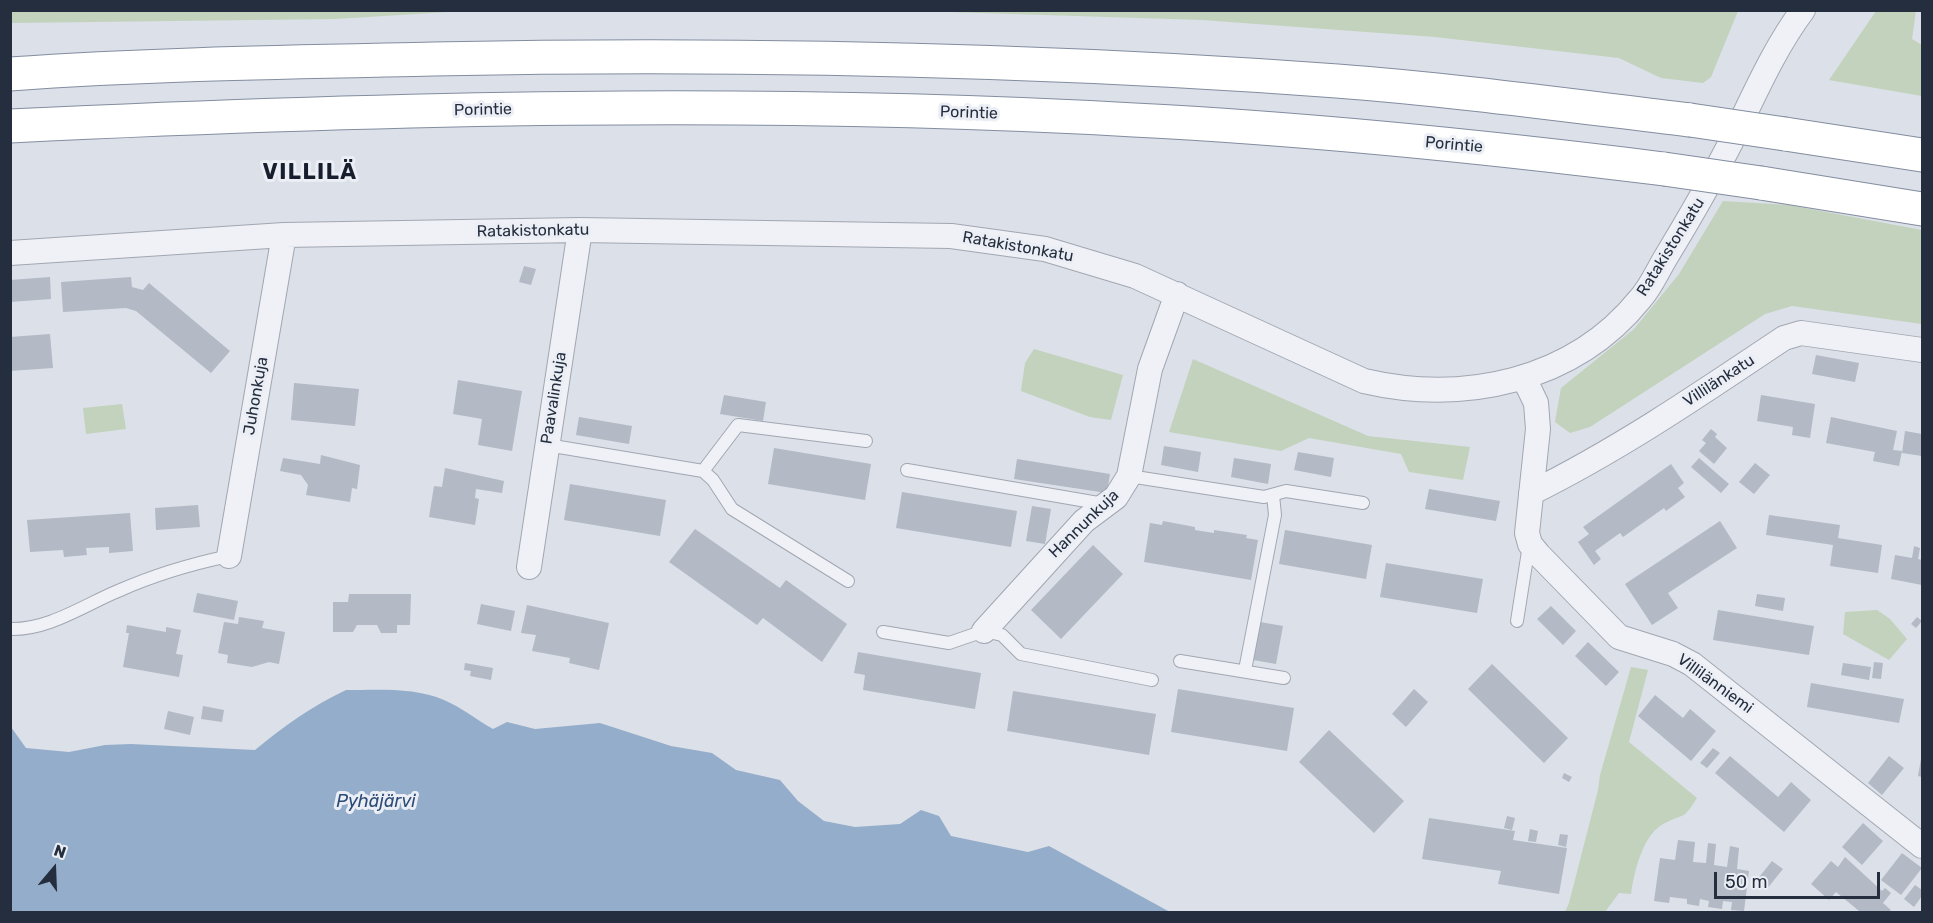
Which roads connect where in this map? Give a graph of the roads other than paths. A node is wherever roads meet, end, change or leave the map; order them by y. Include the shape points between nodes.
1 (1803, 10) edge
2 (10, 74) edge
3 (10, 126) edge
4 (1923, 155) edge
5 (1923, 209) edge
6 (580, 230) junction
7 (284, 236) junction
8 (10, 253) edge
9 (1177, 294) junction
10 (1923, 350) edge
11 (1524, 378) junction
12 (866, 441) dead end
13 (547, 445) junction
14 (907, 470) dead end
15 (703, 471) junction
16 (1129, 476) junction
17 (1532, 493) junction
18 (1273, 495) junction
19 (1364, 503) dead end
20 (1107, 504) junction
21 (1530, 544) junction
22 (228, 556) joint
23 (529, 567) dead end
24 (848, 580) dead end
25 (1517, 621) dead end
26 (10, 629) edge
27 (984, 631) junction
28 (883, 632) dead end
29 (1180, 661) dead end
30 (1245, 670) junction
31 (1284, 678) dead end
32 (1152, 680) dead end
33 (1923, 846) edge

1 - 11 street, Ratakistonkatu via 1707,189 1641,299 1606,332 1567,359
2 - 4 highway, bridge via 287,62 628,55 933,59 1342,82 1690,120
3 - 5 highway, Porintie, bridge via 279,114 618,107 930,111 1136,120 1475,146 1664,169
6 - 7 street, Ratakistonkatu
6 - 9 street, Ratakistonkatu via 962,237 1045,249 1098,263
6 - 13 street, Paavalinkuja
7 - 8 street, Ratakistonkatu
7 - 22 street, Juhonkuja
9 - 11 street, Ratakistonkatu via 1317,361 1373,383 1400,389 1477,389
9 - 16 street, Hannunkuja via 1150,369
10 - 17 street, Villilänkatu via 1801,333 1784,338 1645,429
11 - 17 street via 1536,403 1538,429
12 - 15 lane via 738,425
13 - 15 lane
13 - 23 street, Paavalinkuja
14 - 20 lane
15 - 24 lane via 732,509
16 - 18 lane via 1264,497
16 - 20 street, Hannunkuja
17 - 21 street via 1527,517
18 - 19 lane via 1286,491
18 - 30 lane via 1275,515
20 - 27 street, Hannunkuja via 1084,521
21 - 25 lane
21 - 33 street, Villilänniemi via 1619,638 1673,654 1692,664
22 - 26 lane via 120,590 46,624
27 - 28 lane via 949,643
27 - 32 lane via 1002,635 1021,654
29 - 30 lane
30 - 31 lane

